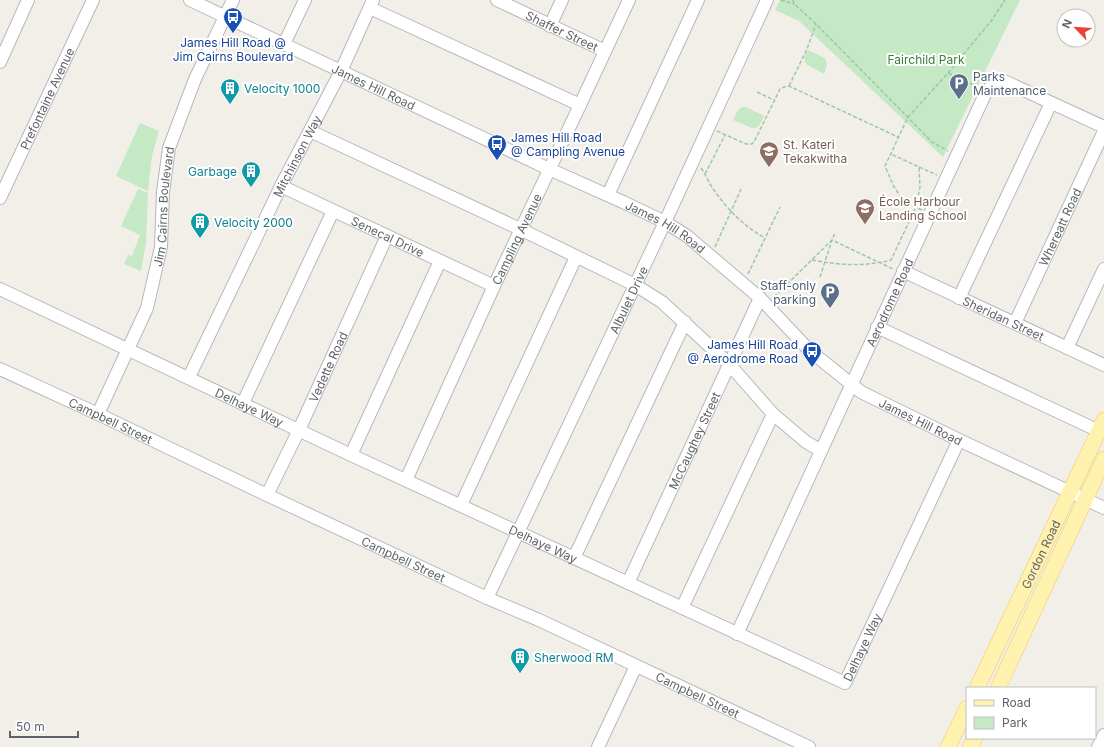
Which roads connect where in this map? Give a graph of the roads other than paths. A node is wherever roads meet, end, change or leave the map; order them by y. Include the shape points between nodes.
1 (28, 0) edge
2 (93, 0) edge
3 (190, 0) edge
4 (232, 0) edge
5 (304, 0) edge
6 (498, 0) edge
7 (562, 0) edge
8 (629, 0) edge
9 (698, 0) edge
10 (767, 0) edge
11 (372, 4) edge
12 (224, 16) junction
13 (550, 26) junction
14 (284, 44) junction
15 (605, 51) junction
16 (0, 62) edge
17 (341, 71) junction
18 (1050, 103) junction
19 (580, 105) junction
20 (1104, 127) edge
21 (310, 131) junction
22 (1104, 131) edge
23 (549, 169) junction
24 (281, 186) junction
25 (608, 194) junction
26 (0, 198) edge
27 (333, 211) junction
28 (665, 222) junction
29 (520, 229) junction
30 (386, 236) junction
31 (576, 257) junction
32 (440, 261) junction
33 (1104, 269) edge
34 (902, 273) junction
35 (635, 285) junction
36 (494, 286) junction
37 (0, 289) edge
38 (959, 298) junction
39 (764, 301) junction
40 (685, 322) junction
41 (1015, 323) junction
42 (877, 327) junction
43 (1067, 348) junction
44 (129, 349) junction
45 (729, 364) junction
46 (1104, 365) edge
47 (0, 369) edge
48 (189, 377) junction
49 (851, 384) junction
50 (243, 403) junction
51 (98, 414) junction
52 (773, 414) junction
53 (1102, 425) edge
54 (299, 430) junction
55 (958, 440) junction
56 (820, 450) junction
57 (351, 455) junction
58 (1104, 459) edge
59 (406, 480) junction
60 (1071, 492) junction
61 (267, 495) junction
62 (1086, 499) junction
63 (461, 505) junction
64 (1104, 508) edge
65 (518, 532) junction
66 (574, 558) junction
67 (628, 583) junction
68 (487, 598) junction
69 (682, 608) junction
70 (737, 634) junction
71 (636, 666) junction
72 (977, 687) edge
73 (998, 687) edge
74 (966, 710) edge
75 (1104, 735) edge
76 (598, 747) edge
77 (808, 747) edge
78 (948, 747) edge
79 (1098, 747) edge

1 - 16 street
2 - 26 street, Prefontaine Avenue
3 - 12 street, James Hill Road
4 - 12 street, Jim Cairns Boulevard
5 - 14 street
6 - 13 street, Shaffer Street
7 - 13 street
8 - 15 street, Campling Avenue
9 - 25 street
10 - 28 street, Albulet Drive
11 - 17 street, Mitchinson Way
11 - 19 street
12 - 14 street, James Hill Road
12 - 44 street, Jim Cairns Boulevard via 195,79 169,148 163,192 161,247 147,308
13 - 15 street, Shaffer Street
14 - 17 street, James Hill Road
15 - 19 street, Campling Avenue
17 - 21 street, Mitchinson Way
17 - 23 street, James Hill Road
18 - 20 street, Aerodrome Road
18 - 34 street, Aerodrome Road via 1004,81 996,81 986,92
18 - 38 street
19 - 23 street, Campling Avenue
21 - 24 street, Mitchinson Way
21 - 29 street
22 - 41 street, Whereatt Road
23 - 25 street, James Hill Road
23 - 29 street, Campling Avenue
24 - 27 street, Senecal Drive
24 - 48 street, Mitchinson Way
25 - 28 street, James Hill Road
27 - 30 street, Senecal Drive
27 - 50 street
28 - 35 street, Albulet Drive
28 - 39 street, James Hill Road via 687,236
29 - 31 street
29 - 36 street, Campling Avenue
30 - 32 street, Senecal Drive
30 - 54 street, Vedette Road
31 - 35 street
31 - 63 street
32 - 36 street, Senecal Drive
32 - 57 street
33 - 43 street
34 - 38 street, Sheridan Street
34 - 42 street, Aerodrome Road
35 - 40 street via 662,302
35 - 65 street, Albulet Drive
36 - 59 street, Campling Avenue
37 - 44 street, Delhaye Way
38 - 41 street, Sheridan Street
39 - 45 street, McCaughey Street
39 - 49 street, James Hill Road via 809,350
40 - 45 street
40 - 66 street
41 - 43 street, Sheridan Street
42 - 49 street, Aerodrome Road
42 - 53 street
43 - 46 street, Sheridan Street
44 - 48 street, Delhaye Way
44 - 51 street, Jim Cairns Boulevard
45 - 52 street
45 - 67 street, McCaughey Street
47 - 51 street, Campbell Street
48 - 50 street, Delhaye Way
49 - 55 street, James Hill Road via 861,392
49 - 56 street, Aerodrome Road
50 - 54 street, Delhaye Way
51 - 61 street, Campbell Street
52 - 56 street via 806,442
52 - 69 street
53 - 60 main road, Gordon Road
54 - 57 street, Delhaye Way
54 - 61 street, Vedette Road
55 - 60 street, James Hill Road
55 - 70 street, Delhaye Way via 845,683
56 - 70 street, Aerodrome Road
57 - 59 street, Delhaye Way
58 - 62 main road, Gordon Road
59 - 63 street, Delhaye Way
60 - 62 street, James Hill Road
60 - 72 main road, Gordon Road
61 - 68 street, Campbell Street
62 - 64 street, James Hill Road
62 - 73 main road, Gordon Road
63 - 65 street, Delhaye Way
65 - 66 street, Delhaye Way
65 - 68 street, Albulet Drive
66 - 67 street, Delhaye Way
67 - 69 street, Delhaye Way
68 - 71 street, Campbell Street
69 - 70 street, Delhaye Way
71 - 76 street
71 - 77 street, Campbell Street
74 - 78 main road
75 - 79 street

